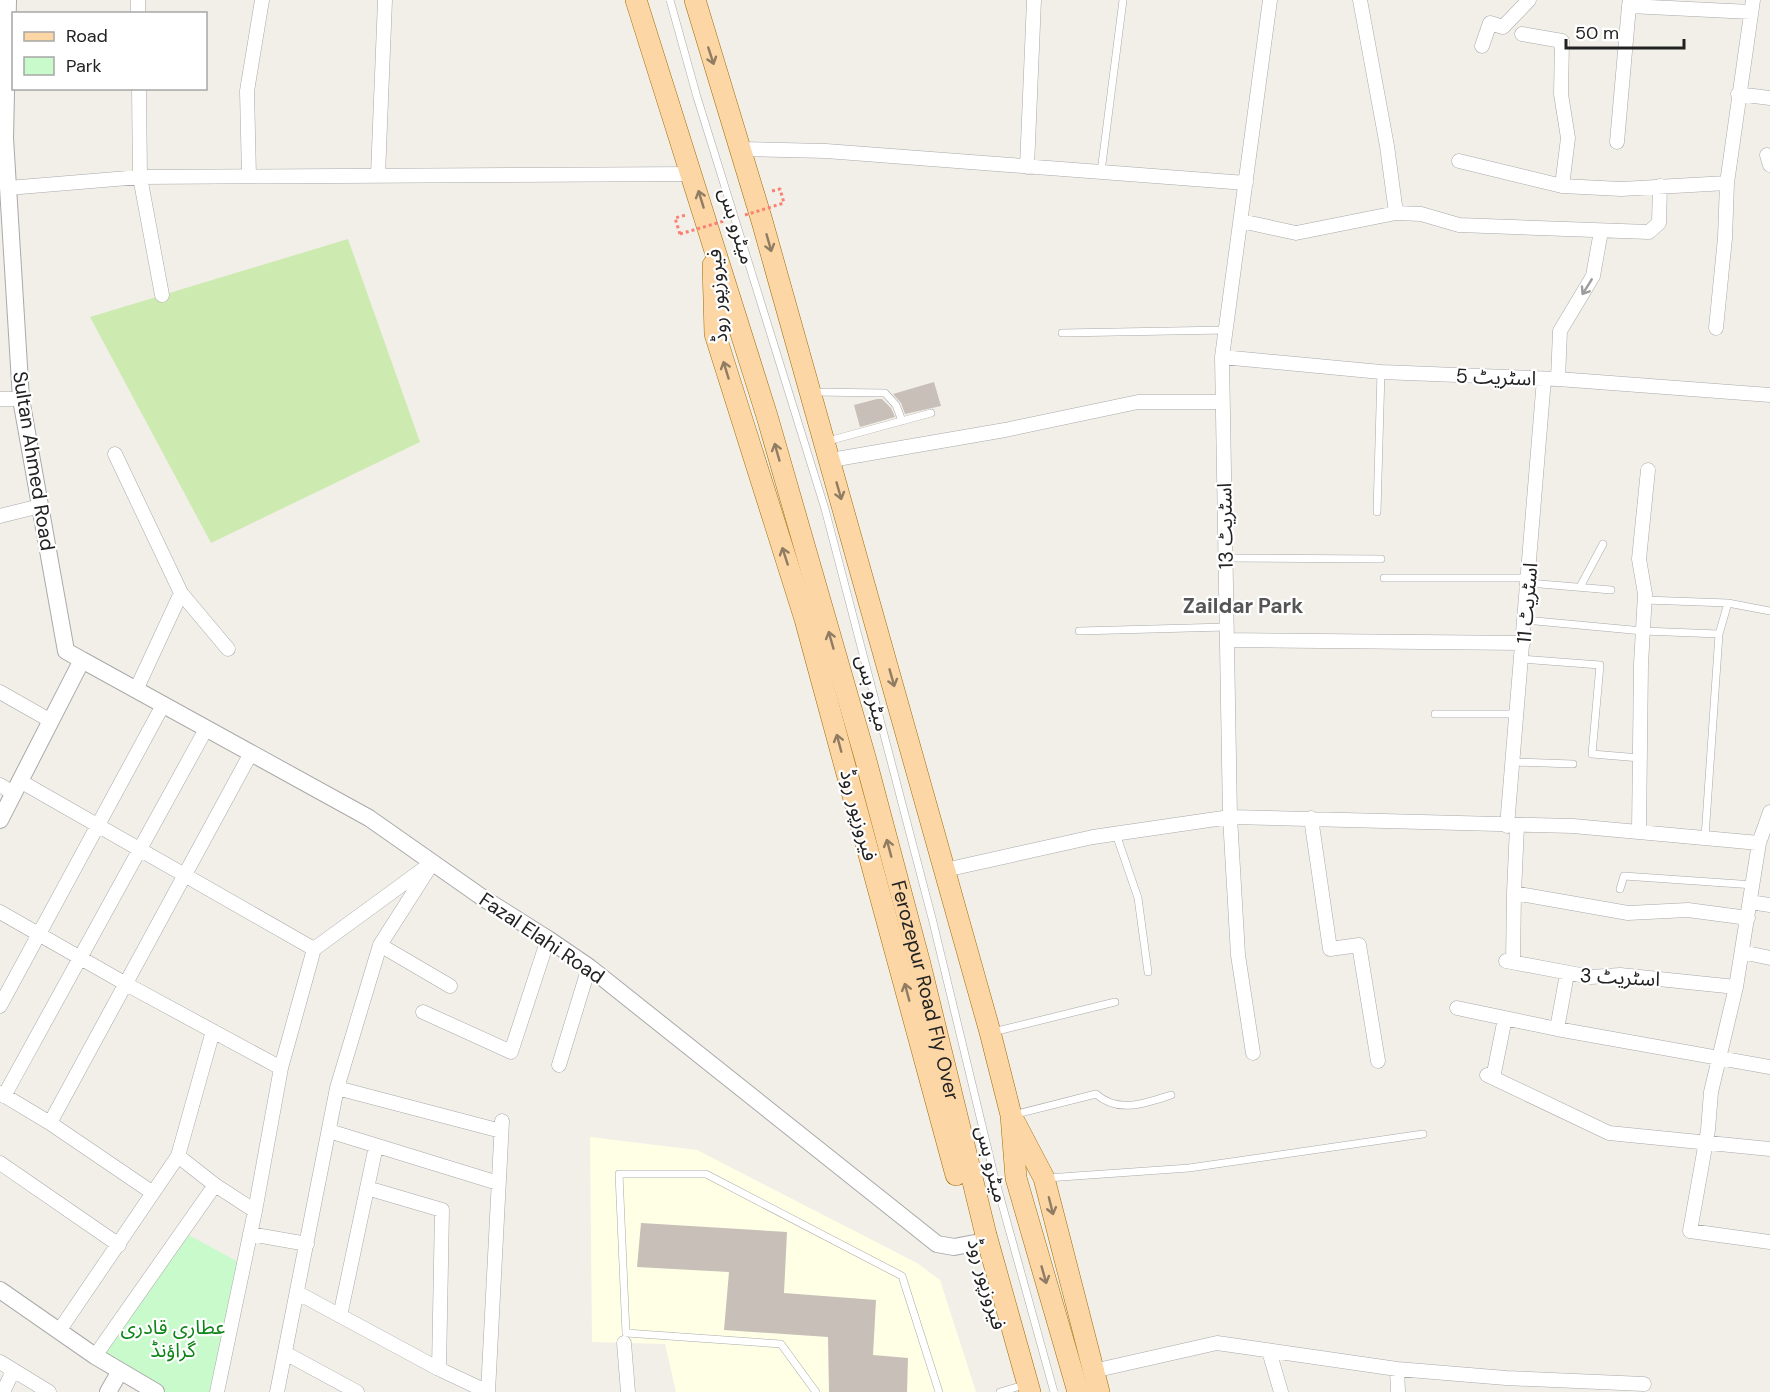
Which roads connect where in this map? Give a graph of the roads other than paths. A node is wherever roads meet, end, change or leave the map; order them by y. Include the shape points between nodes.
1 (8, 0) edge
2 (262, 0) edge
3 (385, 0) edge
4 (636, 0) edge
5 (670, 0) edge
6 (695, 0) edge
7 (1034, 0) edge
8 (1123, 0) edge
9 (1270, 0) edge
10 (1360, 0) edge
11 (1529, 0) edge
12 (1630, 3) edge
13 (1752, 6) edge
14 (1522, 34) dead end
15 (1482, 46) dead end
16 (139, 90) edge
17 (1738, 94) junction
18 (1770, 98) edge
19 (3, 103) edge
20 (1617, 141) dead end
21 (740, 149) junction
22 (1459, 161) dead end
23 (1027, 167) junction
24 (1101, 172) junction
25 (693, 174) junction
26 (378, 175) junction
27 (249, 176) junction
28 (140, 177) junction
29 (1246, 183) junction
30 (1727, 183) junction
31 (1562, 186) junction
32 (1660, 186) junction
33 (8, 188) junction
34 (1396, 213) junction
35 (1241, 221) junction
36 (1601, 231) junction
37 (712, 238) junction
38 (6, 252) edge
39 (162, 295) dead end
40 (1716, 328) dead end
41 (1226, 330) junction
42 (1062, 333) dead end
43 (1222, 357) junction
44 (1381, 372) junction
45 (1551, 379) junction
46 (811, 392) junction
47 (1770, 395) edge
48 (0, 399) edge
49 (21, 399) junction
50 (1222, 402) junction
51 (931, 413) dead end
52 (767, 416) joint
53 (902, 421) junction
54 (828, 451) junction
55 (115, 453) dead end
56 (1648, 470) dead end
57 (40, 506) junction
58 (1377, 512) dead end
59 (0, 516) edge
60 (1603, 544) dead end
61 (1225, 558) junction
62 (1381, 559) dead end
63 (1383, 578) dead end
64 (1529, 580) junction
65 (1580, 587) junction
66 (1611, 590) dead end
67 (181, 593) junction
68 (1644, 600) junction
69 (1728, 603) junction
70 (1770, 611) edge
71 (1525, 620) junction
72 (1079, 631) dead end
73 (1643, 631) junction
74 (1226, 633) junction
75 (1719, 634) junction
76 (1523, 643) junction
77 (228, 649) dead end
78 (1522, 659) junction
79 (82, 660) junction
80 (136, 690) junction
81 (0, 692) edge
82 (164, 705) junction
83 (1435, 714) dead end
84 (1517, 714) junction
85 (51, 721) junction
86 (206, 729) junction
87 (251, 753) junction
88 (1642, 758) junction
89 (1513, 762) junction
90 (1573, 764) dead end
91 (11, 786) edge
92 (1770, 812) edge
93 (1230, 817) junction
94 (1311, 818) junction
95 (0, 820) edge
96 (98, 826) junction
97 (1512, 826) junction
98 (1639, 831) junction
99 (1116, 834) junction
100 (1705, 837) junction
101 (1759, 843) junction
102 (141, 850) junction
103 (433, 862) junction
104 (945, 870) junction
105 (185, 875) junction
106 (1754, 885) junction
107 (1620, 889) dead end
108 (1514, 893) junction
109 (1750, 902) junction
110 (1770, 905) edge
111 (0, 912) edge
112 (1748, 918) junction
113 (40, 934) junction
114 (548, 939) junction
115 (380, 945) junction
116 (314, 949) junction
117 (1742, 952) junction
118 (81, 958) junction
119 (1770, 958) edge
120 (1510, 962) joint
121 (589, 967) junction
122 (1148, 972) dead end
123 (1567, 974) junction
124 (126, 984) junction
125 (450, 986) dead end
126 (1736, 987) junction
127 (1115, 1002) dead end
128 (0, 1006) edge
129 (1457, 1008) dead end
130 (423, 1012) dead end
131 (1505, 1018) junction
132 (1557, 1029) junction
133 (213, 1031) junction
134 (990, 1032) junction
135 (1253, 1053) dead end
136 (1718, 1060) junction
137 (1378, 1062) dead end
138 (1770, 1064) edge
139 (559, 1065) dead end
140 (281, 1068) junction
141 (337, 1088) junction
142 (2, 1094) edge
143 (1171, 1095) dead end
144 (1011, 1116) junction
145 (50, 1123) junction
146 (329, 1131) junction
147 (1423, 1134) dead end
148 (1706, 1141) junction
149 (376, 1146) junction
150 (1770, 1149) edge
151 (178, 1156) junction
152 (0, 1163) edge
153 (1044, 1178) junction
154 (498, 1183) junction
155 (215, 1185) junction
156 (367, 1188) junction
157 (153, 1193) junction
158 (255, 1211) junction
159 (250, 1234) junction
160 (1770, 1242) edge
161 (975, 1243) junction
162 (307, 1244) junction
163 (119, 1245) junction
164 (0, 1290) edge
165 (298, 1293) junction
166 (340, 1316) junction
167 (59, 1331) junction
168 (624, 1343) dead end
169 (1269, 1351) junction
170 (285, 1353) junction
171 (95, 1356) junction
172 (0, 1362) edge
173 (439, 1369) junction
174 (1397, 1369) junction
175 (13, 1371) junction
176 (120, 1371) junction
177 (1093, 1371) junction
178 (1644, 1384) dead end
179 (1507, 1385) edge
180 (1016, 1391) edge
181 (3, 1392) edge
182 (49, 1392) edge
183 (108, 1392) edge
184 (156, 1392) edge
185 (217, 1392) edge
186 (277, 1392) edge
187 (357, 1392) edge
188 (488, 1392) edge
189 (628, 1392) edge
190 (816, 1392) edge
191 (939, 1392) edge
192 (1053, 1392) edge
193 (1078, 1392) edge
194 (1099, 1392) edge
195 (1281, 1392) edge
196 (1398, 1392) edge

1 - 19 street, Sultan Ahmed Road
2 - 27 street via 246,91
3 - 26 street
4 - 25 main road, فیروزپور روڈ
5 - 192 lane, میٹرو بس, bridge via 825,508
6 -> 21 main road
7 - 23 street
8 - 24 lane
9 - 29 street, اسٹریٹ 13
10 - 34 street
11 - 15 street via 1503,27 1490,23
12 - 13 street
12 - 20 street
13 - 17 street
14 - 31 street via 1563,41 1561,94 1568,138
16 - 28 street
17 - 18 street
17 - 30 street
19 - 33 street, Sultan Ahmed Road
21 - 23 street via 826,151
21 -> 46 main road
22 - 31 street
23 - 24 street
24 - 29 street
25 - 26 street
37 -> 25 main road, فیروزپور روڈ
26 - 27 street
27 - 28 street
28 - 33 street
28 - 39 street
29 - 35 street, اسٹریٹ 13
30 - 32 street
30 - 40 street
31 - 32 street
32 - 36 street via 1659,223 1649,232
33 - 38 street, Sultan Ahmed Road
34 - 35 street via 1296,233
34 - 36 street via 1421,214 1459,225
35 - 41 street, اسٹریٹ 13
36 -> 45 street, اسٹریٹ 11 via 1593,276 1560,331
37 - 52 main road, فیروزپور روڈ
161 -> 37 main road, فیروزپور روڈ via 805,619 715,334
38 - 49 street, Sultan Ahmed Road
41 - 42 lane
41 - 43 street, اسٹریٹ 13
43 - 44 street, اسٹریٹ 5
43 - 50 street, اسٹریٹ 13
44 - 45 street, اسٹریٹ 5
44 - 58 lane
45 - 47 street, اسٹریٹ 5
45 - 64 street, اسٹریٹ 11
46 - 53 lane via 885,393 896,405
46 - 54 main road
48 - 49 street
49 - 57 street, Sultan Ahmed Road
50 - 54 street via 1138,402 1005,430
50 - 61 street, اسٹریٹ 13
51 - 53 lane
180 -> 52 main road, Ferozepur Road Fly Over via 986,1235 920,964
53 - 54 lane
54 -> 104 main road
55 - 67 street
56 - 68 street via 1639,559
57 - 59 street
57 - 79 street, Sultan Ahmed Road via 66,651
60 - 65 lane
61 - 62 lane
61 - 74 street, اسٹریٹ 13
63 - 64 lane
64 - 65 lane
64 - 71 street, اسٹریٹ 11
65 - 66 lane
67 - 77 street
67 - 80 street
68 - 69 lane
68 - 73 street
69 - 70 lane
69 - 75 lane
71 - 73 lane
71 - 76 street, اسٹریٹ 11
72 - 74 lane
73 - 75 lane
73 - 88 street
74 - 76 street
74 - 93 street, اسٹریٹ 13
75 - 100 lane
76 - 78 street, اسٹریٹ 11
78 - 84 street, اسٹریٹ 11
78 - 88 lane via 1600,665 1592,754
79 - 80 street, Fazal Elahi Road
79 - 85 street
80 - 82 street, Fazal Elahi Road
81 - 85 street
82 - 86 street, Fazal Elahi Road
82 - 96 street
83 - 84 lane
84 - 89 street, اسٹریٹ 11
85 - 91 street
86 - 87 street, Fazal Elahi Road
86 - 102 street
87 - 103 street, Fazal Elahi Road via 369,818
87 - 105 street
88 - 98 street
89 - 90 lane
89 - 97 street, اسٹریٹ 11
91 - 95 street
91 - 96 street
92 - 101 street
93 - 94 street
93 - 99 street
93 - 135 street, اسٹریٹ 13 via 1238,955
94 - 97 street
94 - 137 street via 1330,949 1359,945
96 - 102 street
96 - 113 street
97 - 98 street
97 - 108 street, اسٹریٹ 11
98 - 100 street
99 - 104 street
99 - 122 lane via 1138,898
100 - 101 street
101 - 106 street
102 - 105 street
102 - 118 street
103 - 114 street, Fazal Elahi Road
103 - 115 street
103 - 116 street
104 - 134 main road
105 - 116 street
105 - 124 street
106 - 107 lane via 1624,876
106 - 109 street
108 - 112 street via 1628,913 1688,910
108 - 120 street, اسٹریٹ 11
109 - 110 street
109 - 112 street
111 - 113 street
112 - 117 street
113 - 118 street
113 - 128 street
114 - 121 street, Fazal Elahi Road
114 - 130 street via 511,1052
115 - 125 street
115 - 141 street
116 - 140 street
117 - 119 street
117 - 126 street
118 - 124 street
118 - 142 street
120 - 123 street, اسٹریٹ 3
121 - 139 street
121 - 161 street, Fazal Elahi Road via 937,1244 954,1247
123 - 126 street, اسٹریٹ 3
123 - 132 street
124 - 133 street
124 - 145 street
126 - 136 street
127 - 134 lane
129 - 131 street
131 - 132 street
131 - 148 street via 1490,1077 1609,1133
132 - 136 street
133 - 140 street
133 - 151 street
134 - 144 main road
136 - 138 street
136 - 148 street
140 - 158 street
141 - 146 street
141 - 154 street via 502,1126
142 - 145 street
143 - 144 lane via 1134,1106 1115,1105 1096,1094
144 - 153 main road
144 -> 193 main road via 1016,1178
145 - 157 street
146 - 149 street
146 - 162 street
147 - 153 lane via 1189,1168
148 - 150 street
148 - 160 street via 1690,1231
149 - 154 street
149 - 156 street
151 - 155 street
151 - 157 street
152 - 163 street
153 -> 177 main road
154 - 188 street
155 - 158 street
155 - 171 street
156 - 166 street
156 - 173 street via 442,1210
157 - 163 street
158 - 159 street
159 - 162 street
159 - 185 street
161 - 180 main road, فیروزپور روڈ
162 - 165 street
163 - 167 street
164 - 167 street
165 - 166 street
165 - 170 street
166 - 173 street
167 - 171 street
168 - 189 street
169 - 174 street
169 - 177 street via 1217,1343
169 - 195 street
170 - 186 street
170 - 187 street
171 - 176 street
172 - 175 street
173 - 188 street
174 - 179 street
174 - 196 street
175 - 181 street
175 - 182 street
176 - 183 street
176 - 184 street
177 - 194 main road
178 - 179 street
190 - 191 lane via 782,1344 626,1333 619,1174 706,1174 902,1276

